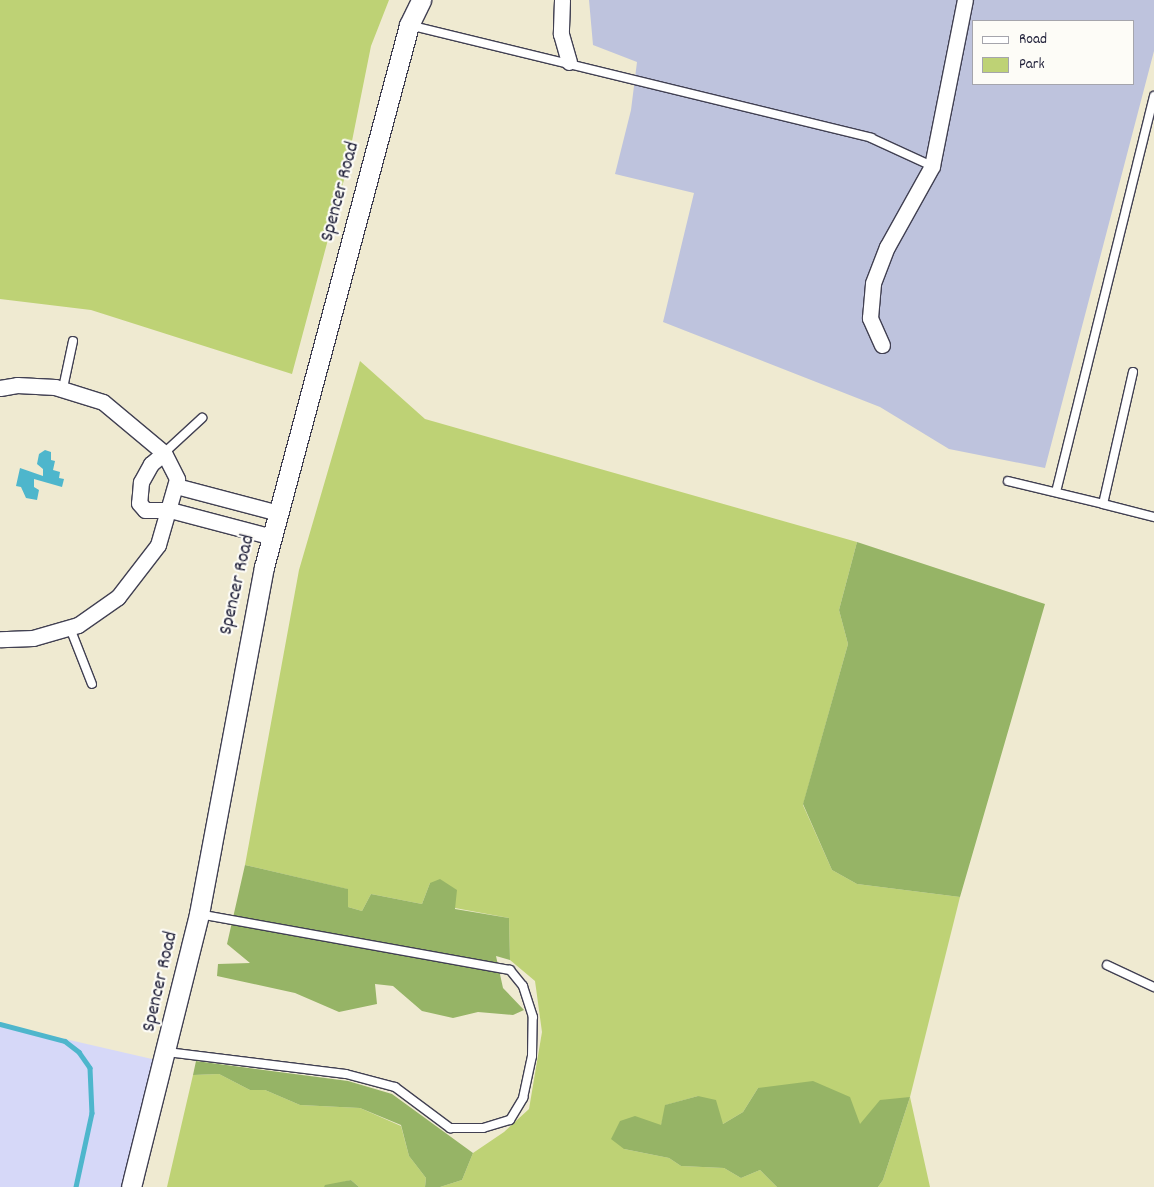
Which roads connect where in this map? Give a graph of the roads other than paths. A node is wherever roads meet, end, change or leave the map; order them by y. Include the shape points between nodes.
1 (421, 0) edge
2 (562, 0) edge
3 (965, 0) edge
4 (409, 25) junction
5 (569, 62) junction
6 (1154, 96) edge
7 (932, 166) junction
8 (73, 341) dead end
9 (882, 345) dead end
10 (1133, 372) dead end
11 (0, 388) edge
12 (63, 388) junction
13 (202, 418) dead end
14 (164, 453) junction
15 (1008, 481) dead end
16 (176, 486) junction
17 (1056, 492) junction
18 (1103, 504) junction
19 (170, 510) junction
20 (278, 513) junction
21 (1154, 517) edge
22 (272, 537) junction
23 (70, 628) junction
24 (0, 638) edge
25 (92, 684) dead end
26 (199, 914) junction
27 (1107, 966) dead end
28 (1154, 987) edge
29 (168, 1052) junction
30 (131, 1187) edge

1 - 4 street, Spencer Road
2 - 5 street via 561,34
3 - 7 street
4 - 5 lane
4 - 20 street, Spencer Road
5 - 7 lane via 871,138
6 - 17 lane
7 - 9 street via 887,247 873,283 870,318
8 - 12 lane
10 - 18 lane
11 - 12 street via 17,385
12 - 14 street via 90,396 117,410
13 - 14 lane
14 - 16 street
14 - 19 street via 151,464 138,494 139,503 146,510
15 - 17 lane
16 - 19 street
16 - 20 street
17 - 18 lane
18 - 21 lane
19 - 22 street
19 - 23 street via 158,545 133,582 96,616
20 - 22 street, Spencer Road
22 - 26 street, Spencer Road via 241,676 221,808
23 - 24 street via 33,638
23 - 25 lane
26 - 29 street, Spencer Road
26 - 29 lane via 510,970 523,986 533,1017 532,1056 523,1098 510,1120 483,1128 450,1128 395,1087 346,1074
27 - 28 lane
29 - 30 street, Spencer Road

